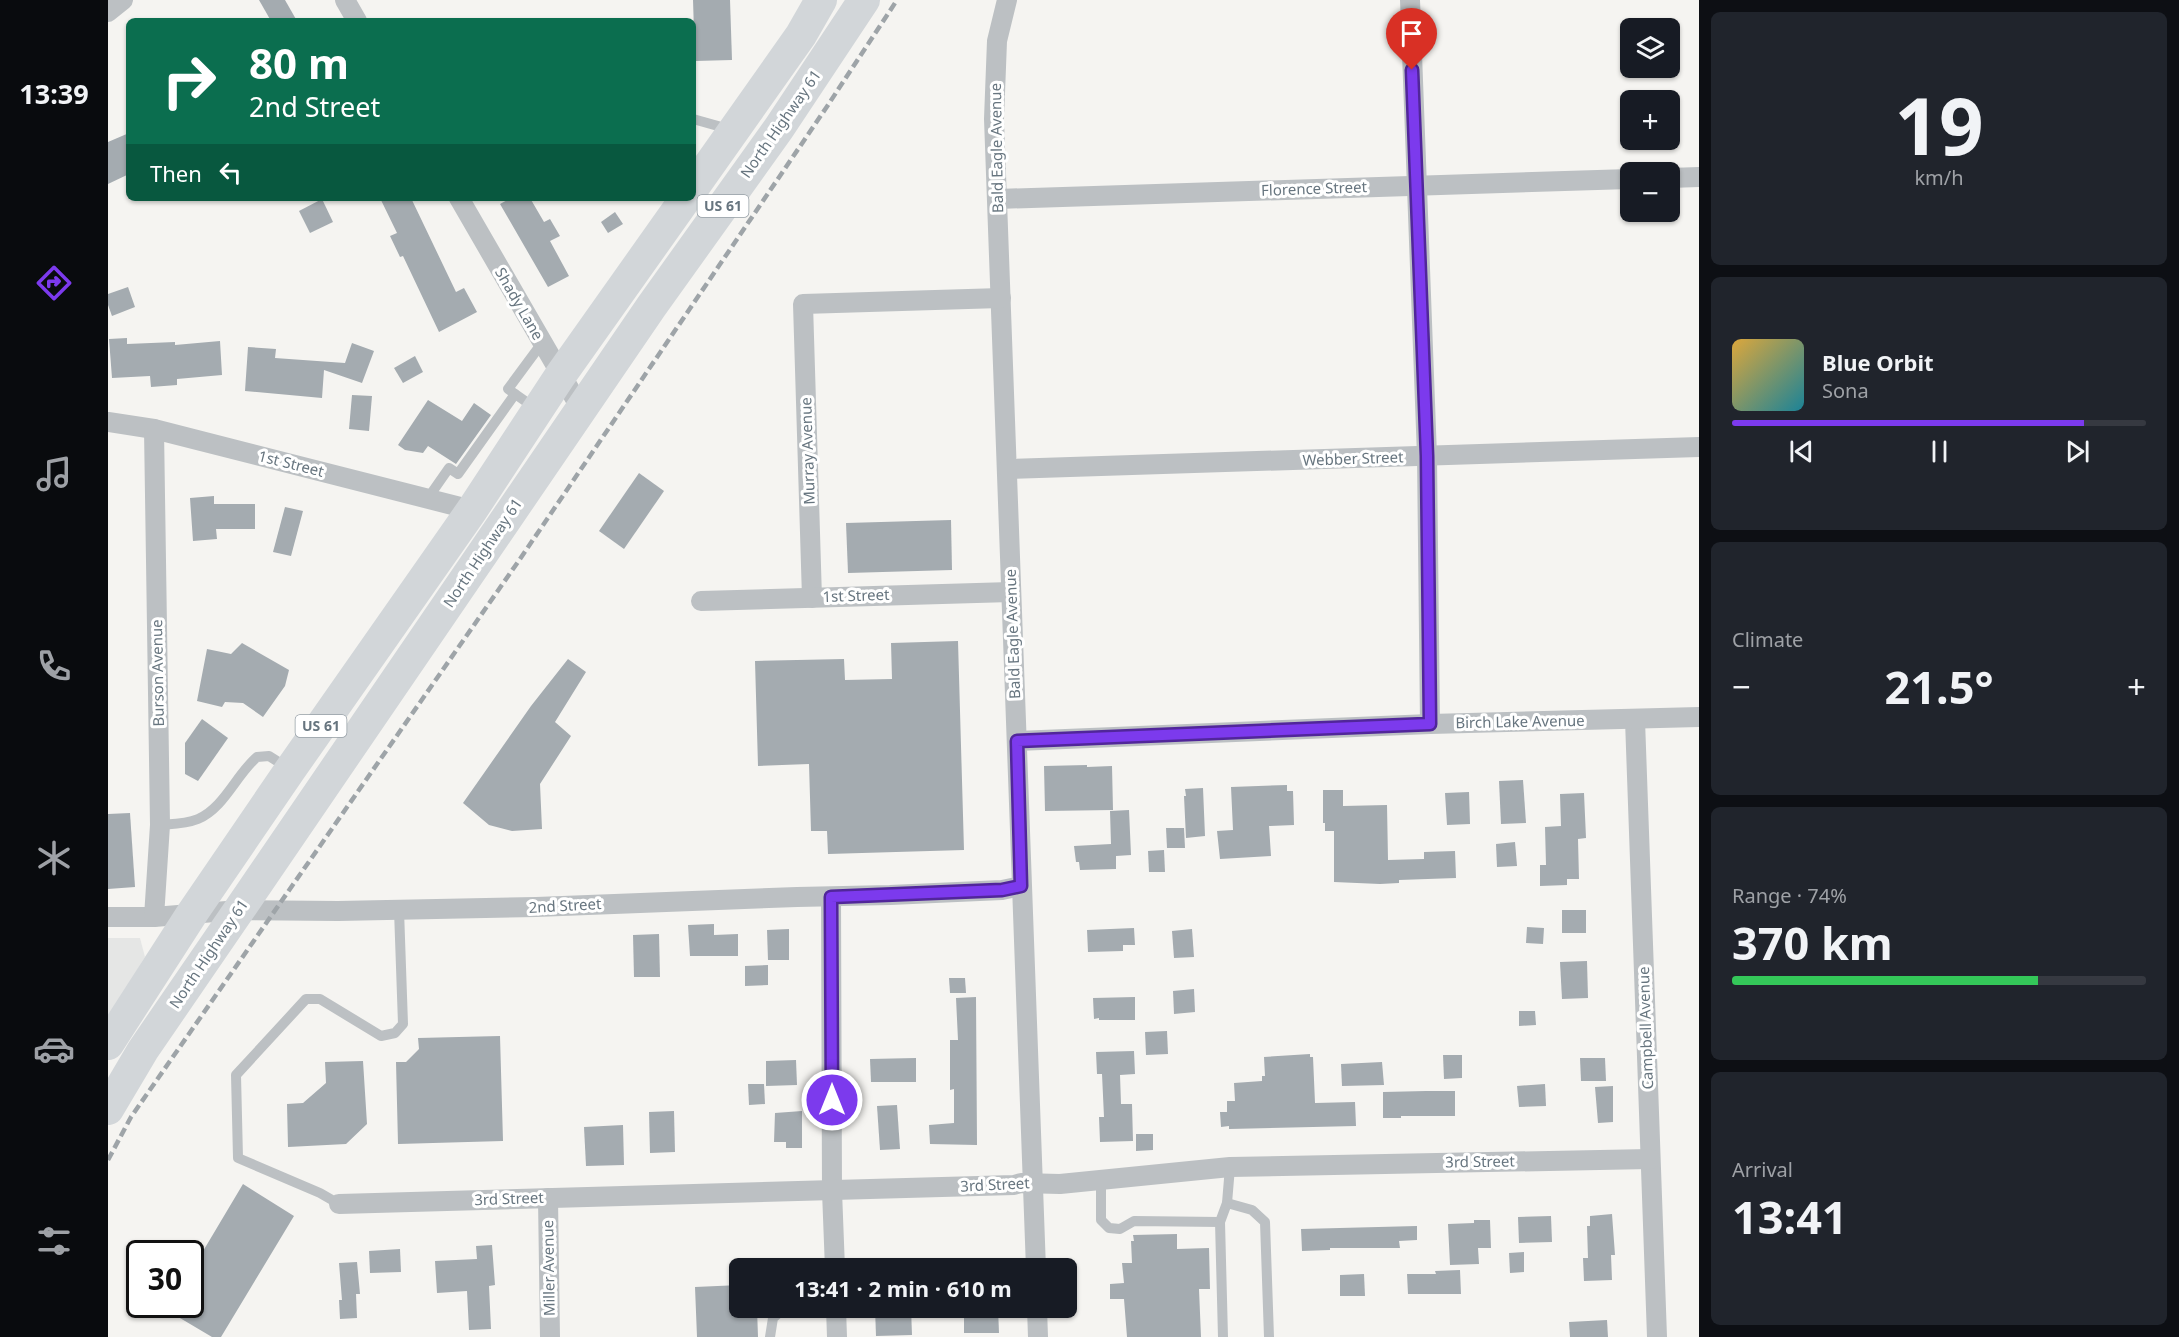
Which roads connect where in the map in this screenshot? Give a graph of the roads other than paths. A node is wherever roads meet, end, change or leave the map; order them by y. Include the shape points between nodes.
1 (123, 0) edge
2 (345, 0) edge
3 (864, 0) edge
4 (1007, 0) edge
5 (1410, 0) edge
6 (815, 2) edge
7 (108, 12) edge
8 (355, 18) edge
9 (696, 120) edge
10 (731, 134) junction
11 (1699, 177) edge
12 (1680, 178) edge
13 (1620, 179) edge
14 (696, 183) edge
15 (1416, 186) junction
16 (998, 199) junction
17 (461, 201) edge
18 (684, 201) edge
19 (1001, 298) junction
20 (542, 343) junction
21 (560, 376) junction
22 (526, 402) junction
23 (580, 410) junction
24 (108, 422) edge
25 (154, 429) junction
26 (1699, 447) edge
27 (1427, 456) junction
28 (1008, 469) junction
29 (428, 498) junction
30 (472, 510) junction
31 (1011, 592) junction
32 (812, 598) junction
33 (701, 602) dead end
34 (1699, 717) edge
35 (1635, 720) junction
36 (1430, 724) junction
37 (1017, 741) junction
38 (290, 770) junction
39 (160, 825) junction
40 (1021, 886) junction
41 (831, 897) junction
42 (239, 910) junction
43 (399, 910) junction
44 (193, 912) junction
45 (108, 917) edge
46 (154, 917) junction
47 (108, 1044) edge
48 (108, 1109) edge
49 (1650, 1159) junction
50 (1230, 1167) junction
51 (1101, 1180) junction
52 (1033, 1183) junction
53 (832, 1191) junction
54 (548, 1198) junction
55 (1227, 1203) junction
56 (339, 1204) joint
57 (1220, 1222) junction
58 (835, 1258) edge
59 (1036, 1258) edge
60 (773, 1318) edge
61 (836, 1318) edge
62 (1037, 1318) edge
63 (550, 1337) edge
64 (770, 1337) edge
65 (837, 1337) edge
66 (1038, 1337) edge
67 (1223, 1337) edge
68 (1269, 1337) edge
69 (1657, 1337) edge

1 - 7 street
2 - 8 street
3 - 23 main road, North Highway 61 / US 61 via 779,128
4 - 16 street, Bald Eagle Avenue via 997,41 994,119
5 - 15 street
6 - 10 main road, US 61 via 801,35
9 - 10 lane
10 - 14 main road, US 61
11 - 12 street
13 - 15 street, Florence Street
15 - 16 street, Florence Street
15 - 27 street
16 - 19 street, Bald Eagle Avenue
17 - 20 street, Shady Lane
18 - 21 main road, US 61
19 - 28 street, Bald Eagle Avenue
19 - 32 street, Murray Avenue via 803,304
20 - 21 street, Shady Lane
20 - 22 lane via 508,389
21 - 22 main road, US 61
21 - 23 street, Shady Lane
22 - 29 lane via 458,474 449,468
22 - 30 main road, US 61
23 - 42 main road, North Highway 61 / US 61
24 - 25 street, 1st Street
25 - 29 street, 1st Street
25 - 39 street, Burson Avenue
26 - 27 street, Webber Street
27 - 28 street, Webber Street
27 - 36 street
28 - 31 street, Bald Eagle Avenue
29 - 30 street, 1st Street
30 - 38 main road, US 61
31 - 32 street, 1st Street
31 - 37 street, Bald Eagle Avenue
32 - 33 street, 1st Street
34 - 35 street, Birch Lake Avenue
35 - 36 street, Birch Lake Avenue
35 - 49 street, Campbell Avenue
36 - 37 street, Birch Lake Avenue
37 - 40 street, Bald Eagle Avenue
38 - 39 lane via 268,756 257,757 212,811 184,823
38 - 44 main road, US 61
39 - 46 street, Burson Avenue
40 - 41 street, 2nd Street
40 - 52 street, Bald Eagle Avenue
41 - 43 street, 2nd Street
41 - 53 street
42 - 43 street, 2nd Street
42 - 44 street, 2nd Street
42 - 48 main road, North Highway 61 / US 61 via 143,1050
43 - 56 lane via 403,1024 395,1033 381,1036 320,999 306,999 236,1075 238,1158
44 - 46 street, 2nd Street
44 - 47 main road, US 61
45 - 46 street, 2nd Street
49 - 50 street, 3rd Street
49 - 69 street, Campbell Avenue
50 - 51 street, 3rd Street
50 - 55 lane
51 - 52 street, 3rd Street
51 - 57 lane via 1101,1220 1109,1228 1120,1229 1134,1221
52 - 53 street, 3rd Street
52 - 59 street, Bald Eagle Avenue
53 - 54 street, 3rd Street
53 - 58 street
54 - 56 street, 3rd Street
54 - 63 street, Miller Avenue
55 - 57 lane
55 - 68 lane via 1252,1210 1265,1222
57 - 67 lane
60 - 64 lane
61 - 65 street
62 - 66 street

